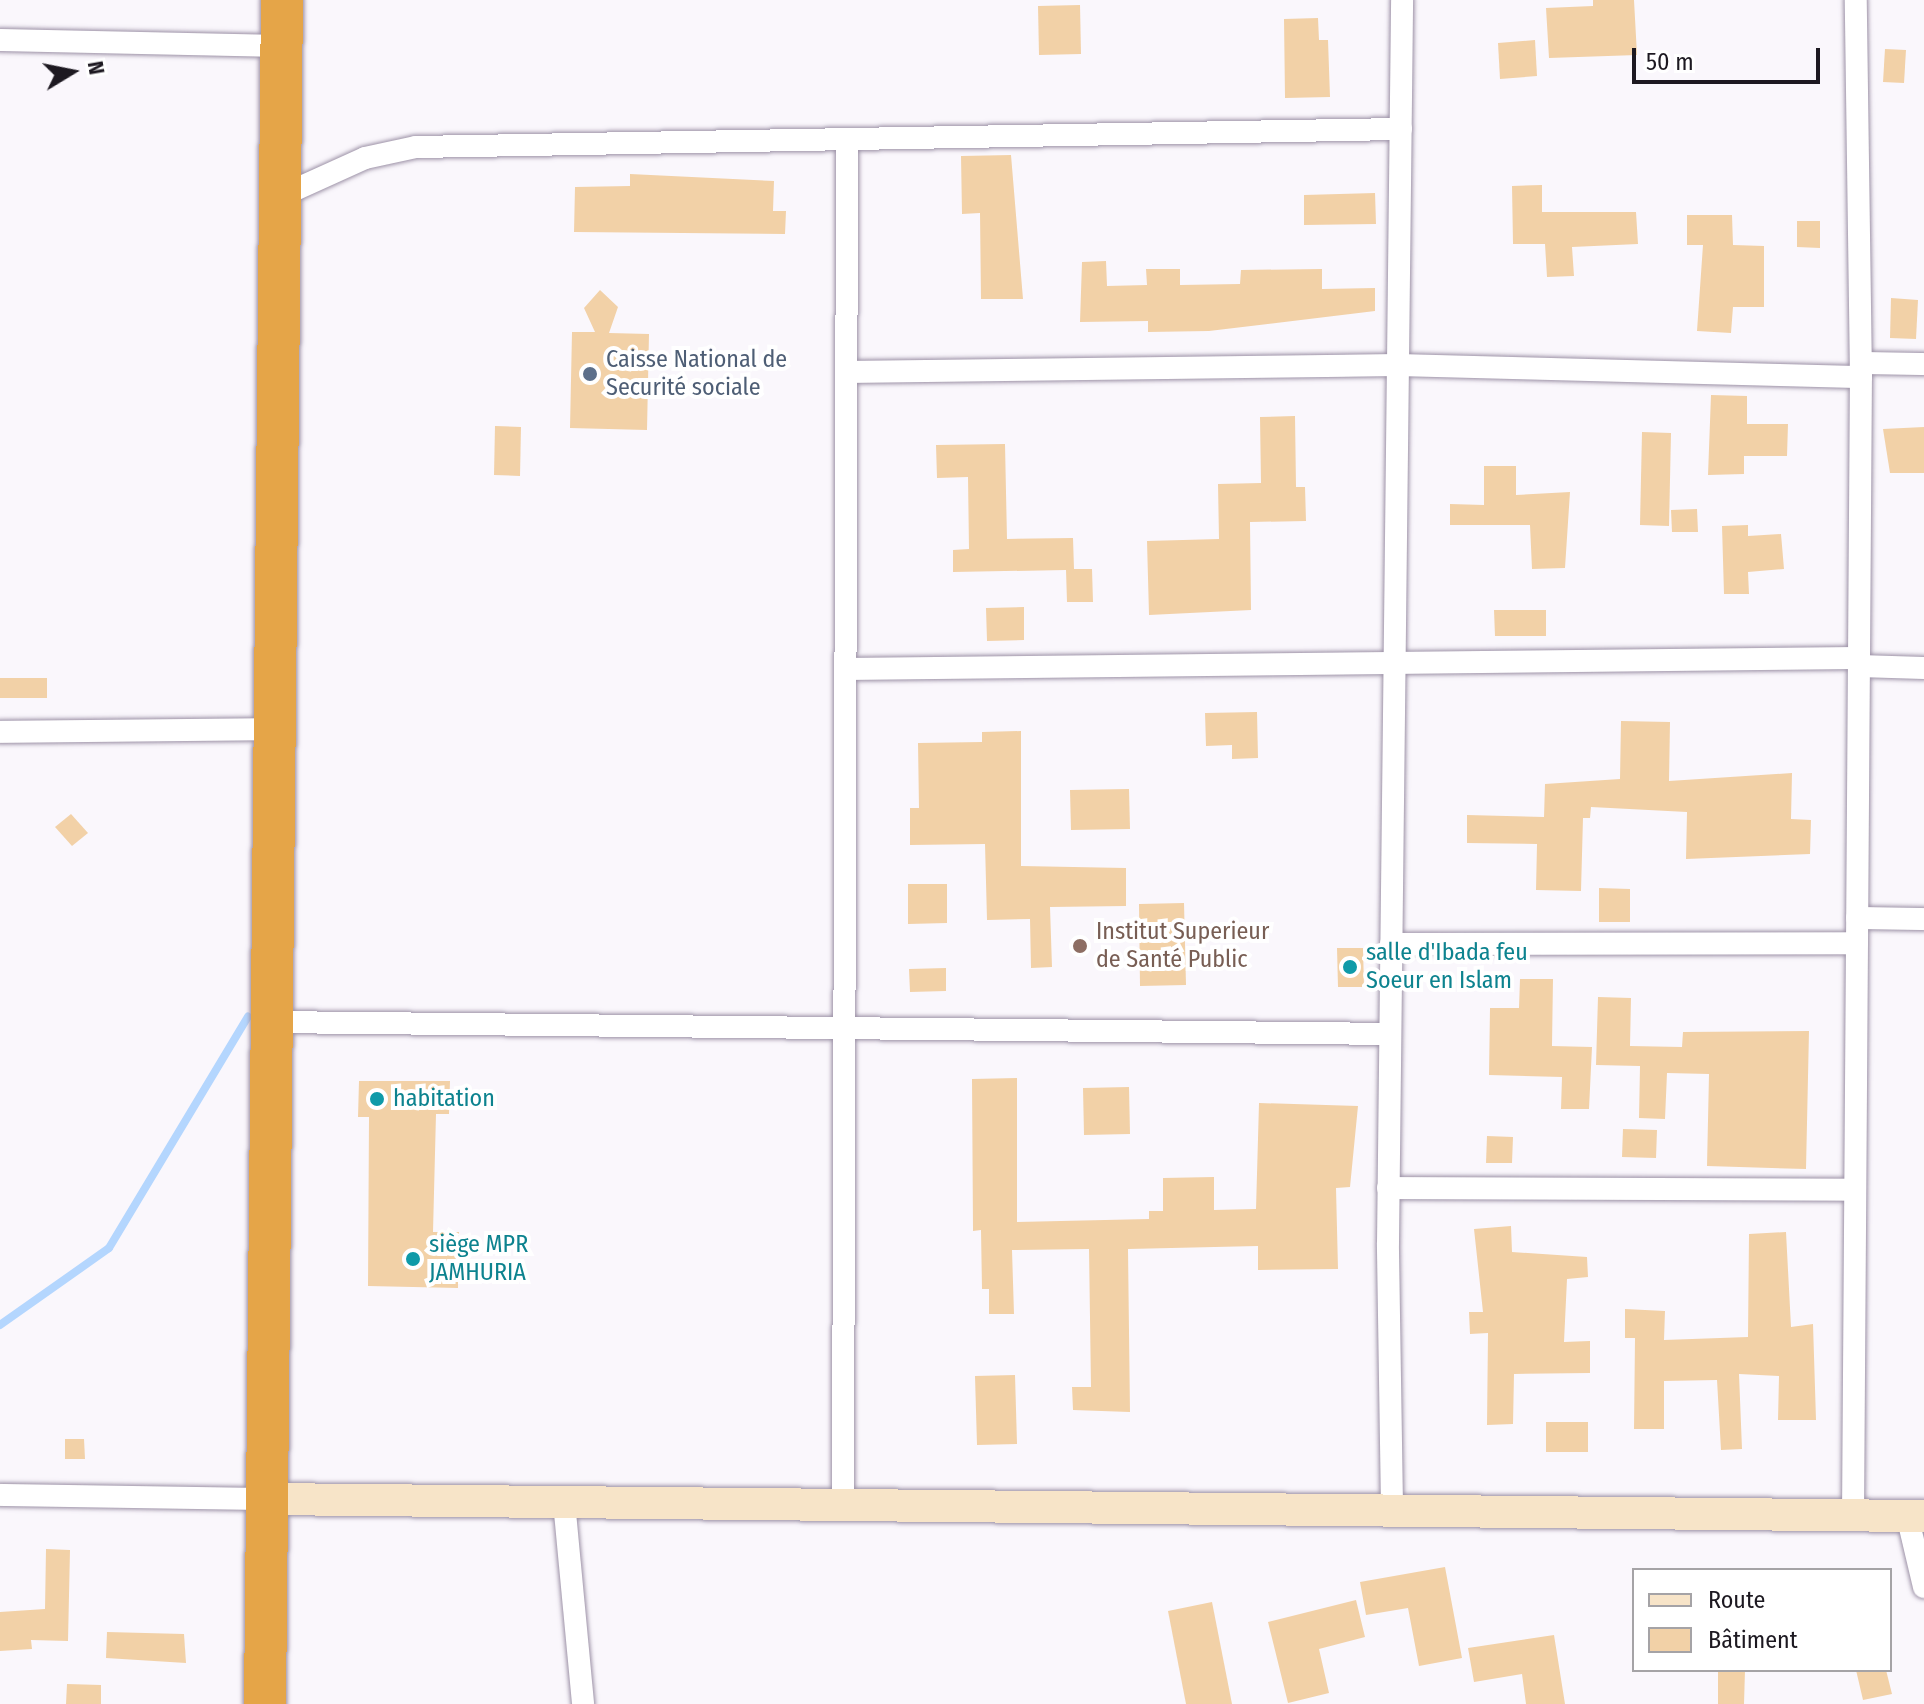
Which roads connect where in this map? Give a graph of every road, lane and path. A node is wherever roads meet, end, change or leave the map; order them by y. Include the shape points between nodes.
1 (282, 0) edge
2 (1402, 0) edge
3 (1856, 0) edge
4 (0, 40) edge
5 (282, 46) junction
6 (1401, 129) junction
7 (847, 142) junction
8 (279, 197) junction
9 (1924, 364) edge
10 (1398, 365) junction
11 (1861, 370) junction
12 (846, 372) junction
13 (1859, 662) junction
14 (1395, 663) junction
15 (1924, 668) edge
16 (845, 669) junction
17 (275, 729) junction
18 (0, 732) edge
19 (1857, 918) junction
20 (1924, 919) edge
21 (1857, 943) junction
22 (1391, 944) junction
23 (269, 1022) junction
24 (844, 1027) junction
25 (1390, 1034) junction
26 (1388, 1188) junction
27 (1855, 1190) junction
28 (0, 1495) edge
29 (266, 1499) junction
30 (564, 1502) junction
31 (843, 1503) junction
32 (1392, 1506) junction
33 (1853, 1516) junction
34 (1916, 1516) edge
35 (1924, 1587) edge
36 (265, 1704) edge
37 (583, 1704) edge

1 - 5 highway
2 - 6 street
3 - 11 street
4 - 5 street
5 - 8 highway
6 - 7 street
6 - 10 street
7 - 8 street via 416,147 365,158
7 - 12 street
8 - 17 highway
9 - 11 street
10 - 11 street
10 - 12 street
10 - 14 street
11 - 13 street
12 - 16 street
13 - 14 street
13 - 15 street
13 - 19 street
14 - 16 street
14 - 22 street
16 - 24 street
17 - 18 street
17 - 23 highway
19 - 20 street
19 - 21 street
21 - 22 street
21 - 27 street
22 - 25 street
23 - 24 street
23 - 29 highway
24 - 25 street
24 - 31 street
25 - 26 street
26 - 27 street
26 - 32 street
27 - 33 street
28 - 29 street
29 - 30 main road
29 - 36 highway
30 - 31 main road
30 - 37 street
31 - 32 main road
32 - 33 main road
33 - 34 main road
34 - 35 street

